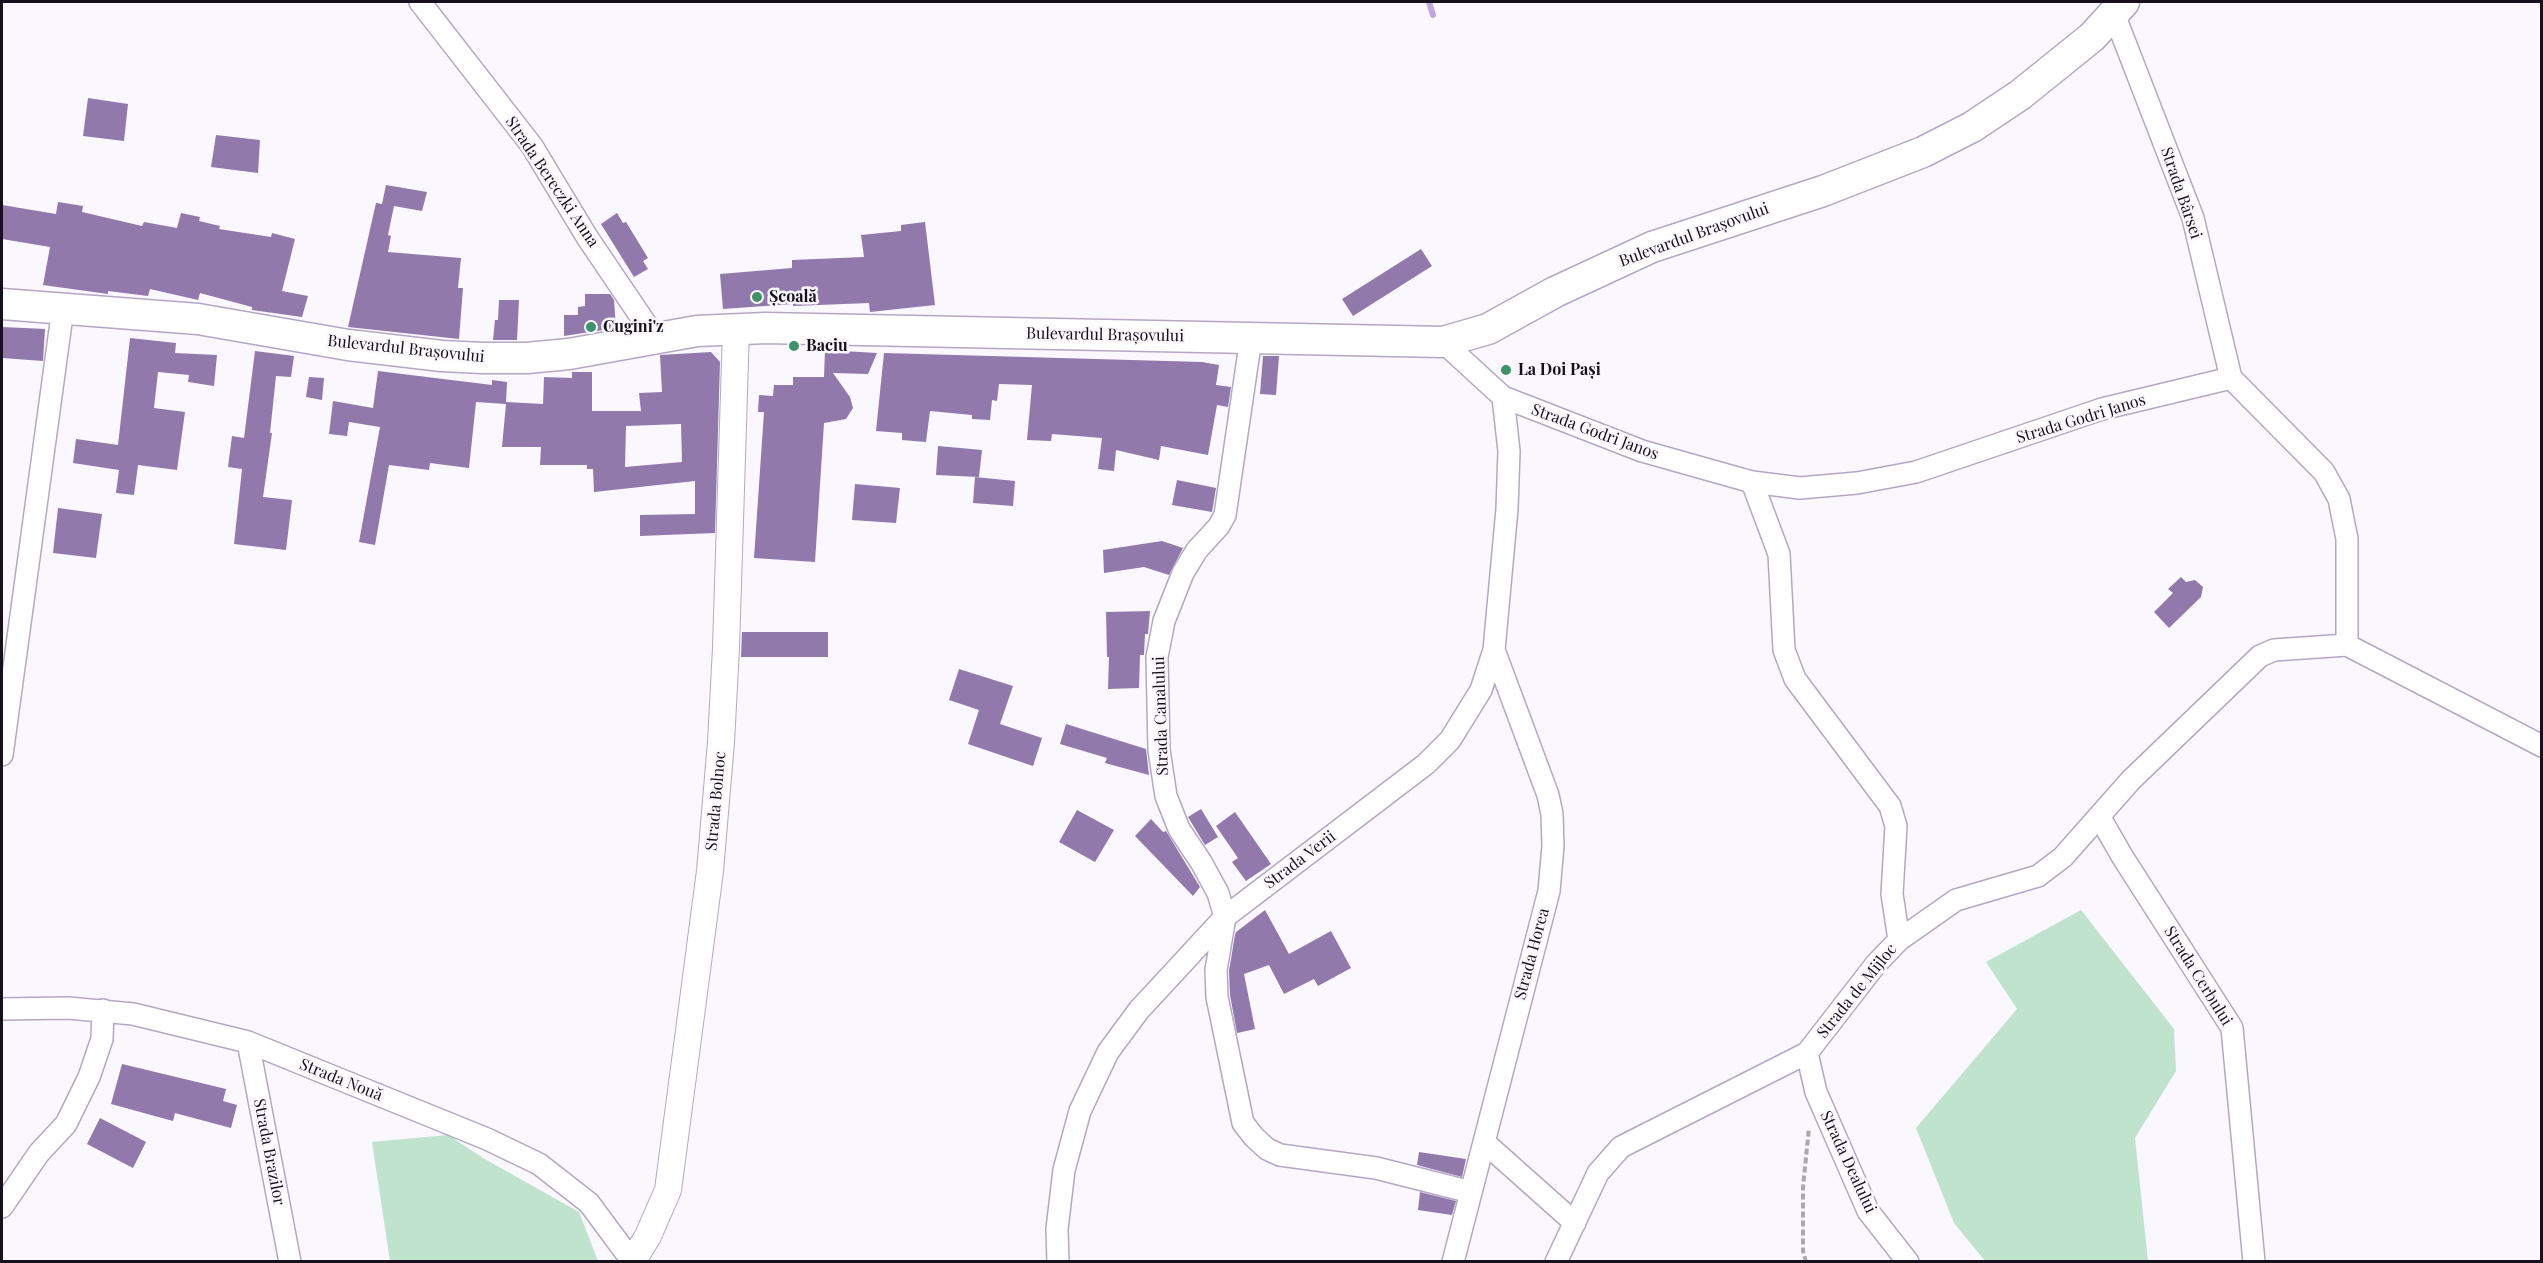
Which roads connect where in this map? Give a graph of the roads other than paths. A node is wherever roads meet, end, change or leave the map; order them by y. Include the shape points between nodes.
1 (420, 2) edge
2 (2119, 8) edge
3 (2, 304) edge
4 (63, 308) junction
5 (736, 329) junction
6 (1251, 338) junction
7 (656, 339) junction
8 (1443, 342) junction
9 (2231, 378) junction
10 (1503, 397) junction
11 (1752, 482) junction
12 (2347, 645) junction
13 (1494, 650) junction
14 (2541, 746) edge
15 (2, 755) edge
16 (2099, 816) junction
17 (1225, 917) junction
18 (1899, 940) junction
19 (2, 1009) edge
20 (103, 1011) junction
21 (248, 1042) junction
22 (1807, 1053) junction
23 (1484, 1142) junction
24 (1471, 1192) junction
25 (2, 1207) edge
26 (1575, 1223) junction
27 (632, 1261) edge
28 (290, 1262) edge
29 (1058, 1262) edge
30 (1453, 1262) edge
31 (1556, 1262) edge
32 (1908, 1262) edge
33 (2254, 1262) edge

1 - 7 street, Strada Bereczki Anna via 532,146
2 - 8 main road, Bulevardul Brașovului via 2091,37 2020,95 1972,127 1923,152 1833,187 1652,247 1488,329
2 - 9 street, Strada Bârsei via 2193,218
3 - 4 main road, Bulevardul Brașovului
4 - 7 main road, Bulevardul Brașovului via 198,320 348,345 472,358 569,354
4 - 15 street
5 - 6 main road, Bulevardul Brașovului
5 - 7 main road, Bulevardul Brașovului
5 - 27 street, Strada Bolnoc via 722,742 710,871 668,1190
6 - 8 main road, Bulevardul Brașovului
6 - 17 street, Strada Canalului via 1225,515 1183,573 1164,621 1157,657 1159,750 1166,796 1179,829 1218,893
8 - 10 street, Strada Godri Janos
9 - 11 street, Strada Godri Janos via 2102,409 1916,472 1800,488
9 - 12 street via 2324,472 2339,499 2347,539
10 - 11 street, Strada Godri Janos via 1642,451
10 - 13 street, Strada Verii via 1509,451 1507,509
11 - 18 street, Strada de Mijloc via 1779,554 1784,650 1795,679 1890,806 1896,826 1892,894
12 - 14 street
12 - 16 street via 2274,650 2260,656
13 - 17 street, Strada Verii via 1481,690 1466,717 1426,764
13 - 23 street, Strada Horea via 1548,795 1553,846 1549,891
16 - 18 street via 2063,857 2038,876 1956,900
16 - 33 street, Strada Cerbului via 2232,1028
17 - 24 street via 1216,970 1217,997 1243,1123 1254,1137 1280,1155 1376,1168
17 - 29 street via 1139,1010 1108,1052 1080,1111 1064,1170 1057,1229
18 - 22 street, Strada de Mijloc
19 - 20 street, Strada Nouă
20 - 21 street, Strada Nouă via 133,1014
20 - 25 street via 102,1039 66,1124 39,1153
21 - 27 street, Strada Nouă via 539,1164 589,1203
21 - 28 street, Strada Brazilor
22 - 26 street, Strada de Mijloc via 1621,1147 1598,1173
22 - 32 street, Strada Dealului via 1816,1092 1868,1211
23 - 24 street, Strada Horea
23 - 26 street
24 - 30 street, Strada Horea
26 - 31 street, Strada de Mijloc

